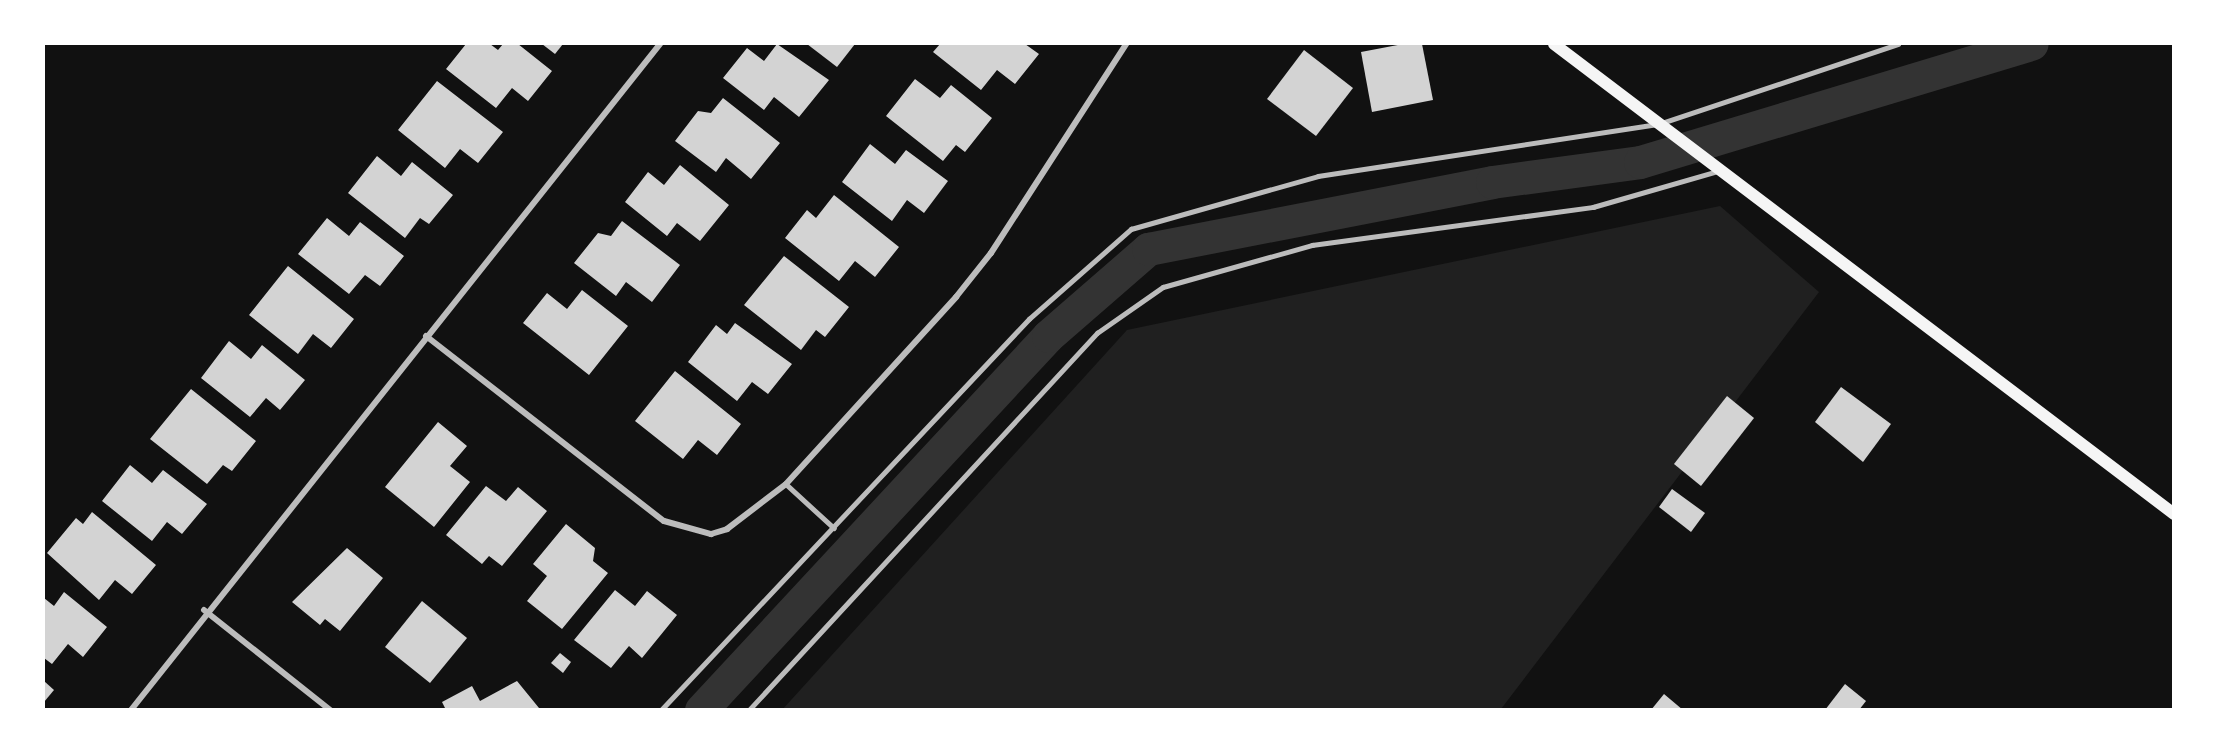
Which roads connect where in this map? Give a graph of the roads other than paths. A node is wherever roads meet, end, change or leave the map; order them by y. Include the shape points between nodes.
1 (660, 44) edge
2 (1126, 44) edge
3 (1554, 44) edge
4 (1898, 44) edge
5 (1659, 124) junction
6 (1721, 170) junction
7 (426, 336) junction
8 (786, 484) junction
9 (2174, 514) edge
10 (834, 528) junction
11 (204, 610) junction
12 (131, 710) edge
13 (330, 710) edge
14 (661, 710) edge
15 (749, 710) edge

1 - 7 street
2 - 8 street via 991,253
3 - 5 main road
4 - 5 lane
5 - 6 main road
5 - 10 lane via 1318,176 1131,229 1029,319
6 - 9 main road
6 - 15 lane via 1593,207 1312,245 1163,287 1097,333
7 - 8 street via 664,521 711,534 744,521
7 - 11 street
8 - 10 lane
10 - 14 lane
11 - 12 street
11 - 13 street

